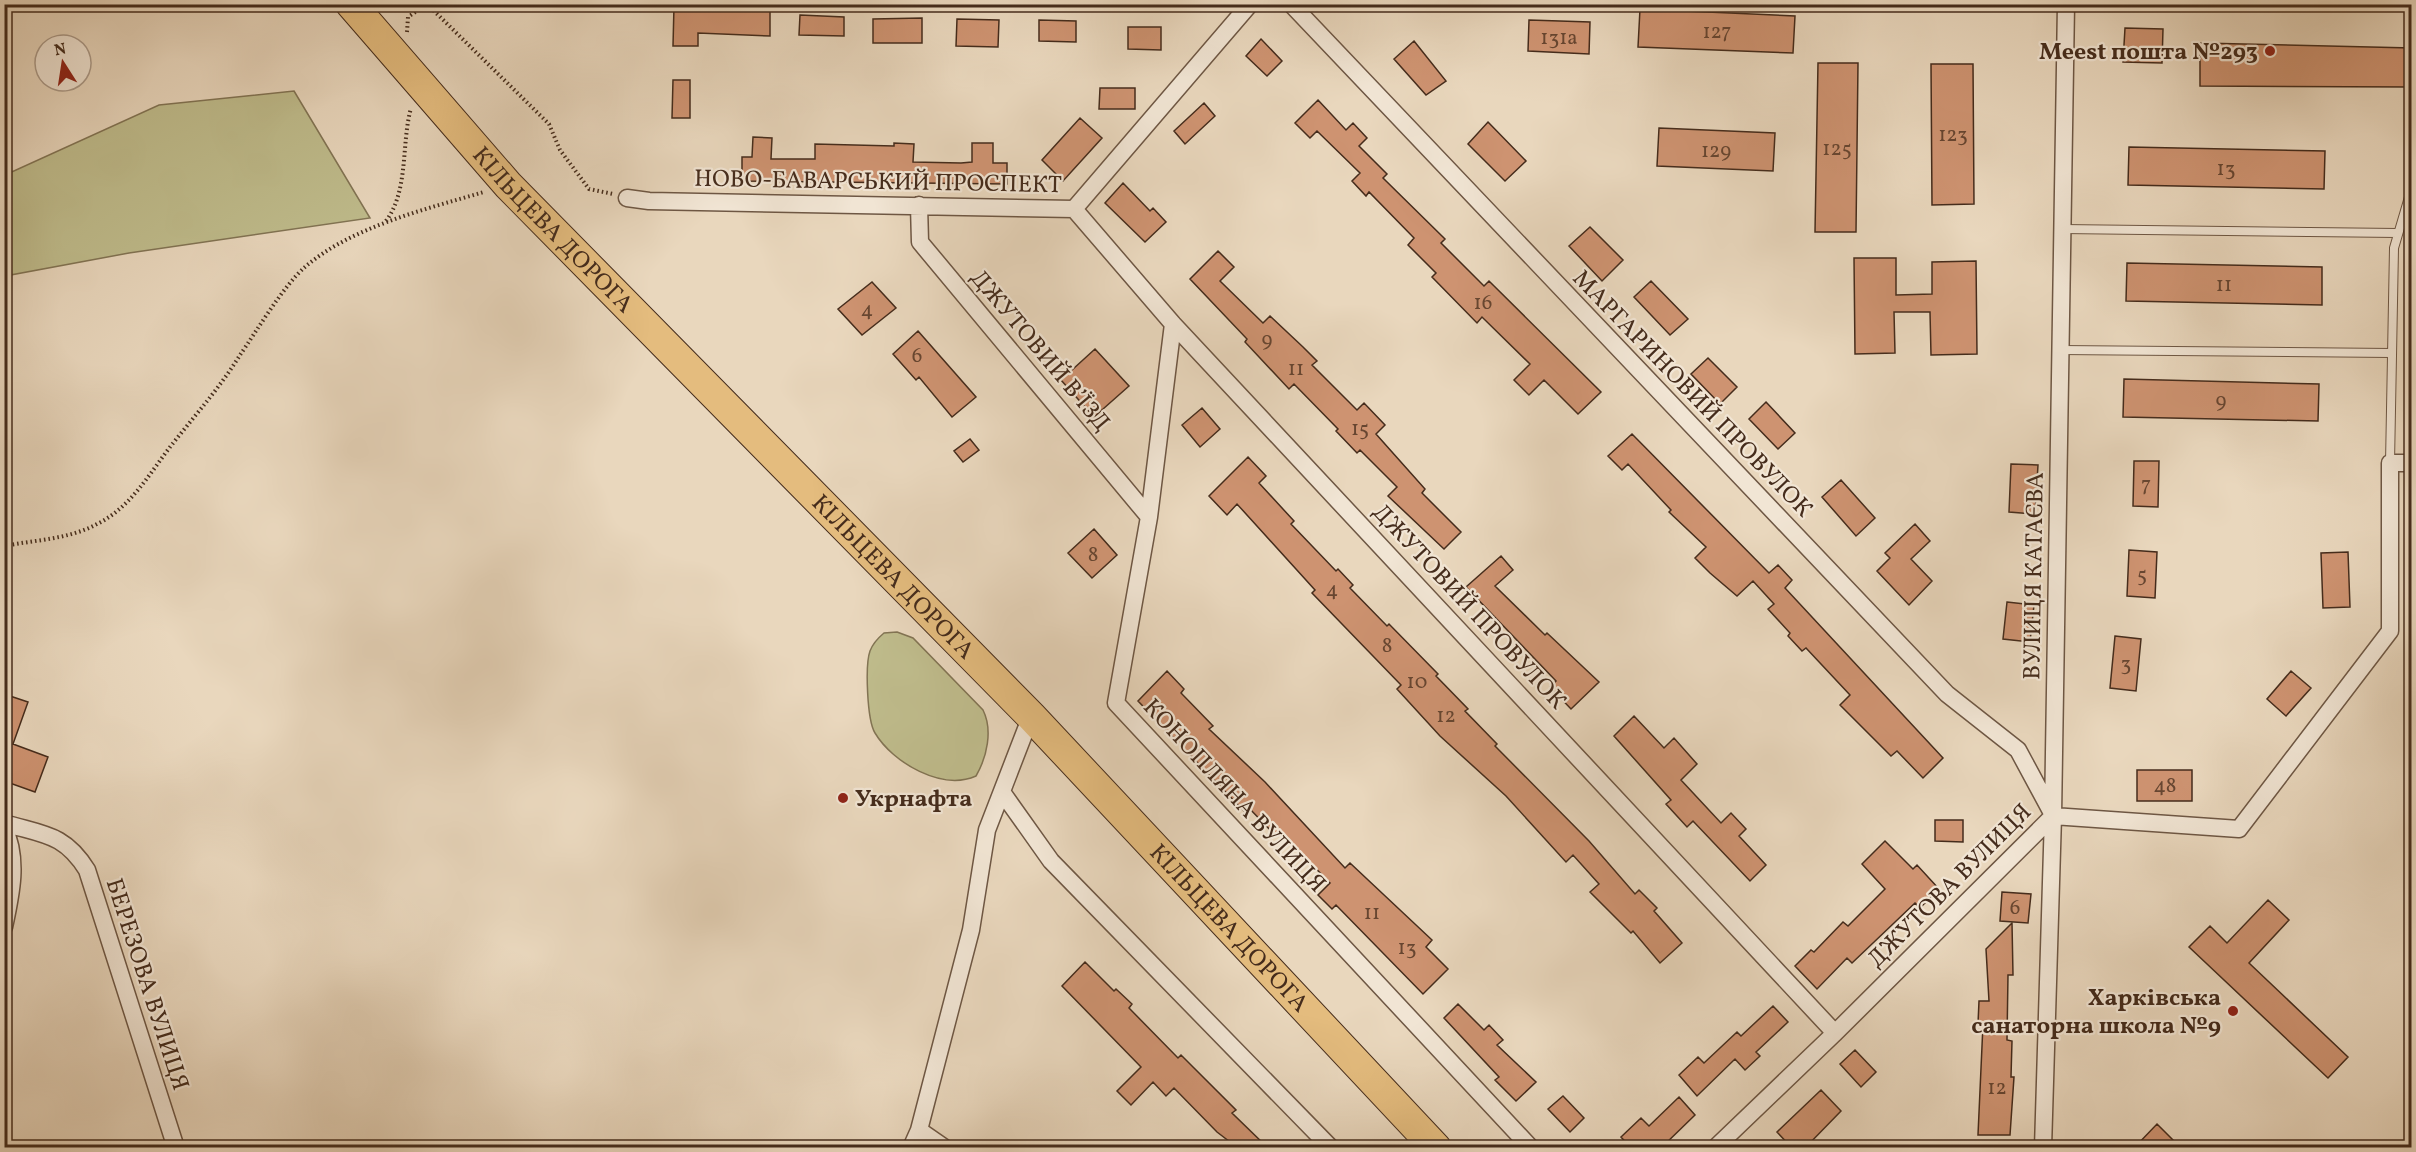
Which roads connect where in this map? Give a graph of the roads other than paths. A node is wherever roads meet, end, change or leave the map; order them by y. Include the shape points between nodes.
1 (351, 4) edge
2 (1250, 4) edge
3 (1291, 4) edge
4 (2066, 4) edge
5 (2412, 187) edge
6 (627, 198) road end
7 (919, 206) junction
8 (1074, 209) junction
9 (2062, 229) junction
10 (2398, 233) junction
11 (1173, 324) junction
12 (2060, 350) junction
13 (2392, 353) junction
14 (2390, 463) junction
15 (2412, 463) edge
16 (1149, 517) junction
17 (1031, 716) junction
18 (1002, 792) junction
19 (2053, 816) junction
20 (4, 823) edge
21 (4, 828) edge
22 (4, 927) edge
23 (1835, 1033) junction
24 (919, 1130) junction
25 (176, 1148) edge
26 (911, 1148) edge
27 (945, 1148) edge
28 (1331, 1148) edge
29 (1436, 1148) edge
30 (1531, 1148) edge
31 (1715, 1148) edge
32 (2043, 1148) edge

1 - 17 highway, КІЛЬЦЕВА ДОРОГА via 508,185
2 - 8 street, НОВО-БАВАРСЬКИЙ ПРОСПЕКТ
3 - 19 street, МАРГАРИНОВИЙ ПРОВУЛОК via 1947,694 2018,750
4 - 9 street, ВУЛИЦЯ КАТАЄВА
5 - 10 lane
6 - 7 street, НОВО-БАВАРСЬКИЙ ПРОСПЕКТ
7 - 8 street, НОВО-БАВАРСЬКИЙ ПРОСПЕКТ
7 - 16 street, ДЖУТОВИЙ В’ЇЗД via 920,242
8 - 11 street, ДЖУТОВИЙ ПРОВУЛОК
9 - 10 lane
9 - 12 street, ВУЛИЦЯ КАТАЄВА
10 - 13 lane via 2394,248
11 - 16 street, КОНОПЛЯНА ВУЛИЦЯ
11 - 23 street, ДЖУТОВИЙ ПРОВУЛОК
12 - 13 lane
12 - 19 street, ВУЛИЦЯ КАТАЄВА
13 - 14 lane
14 - 15 street
14 - 19 street, ДЖУТОВА ВУЛИЦЯ via 2390,631 2239,829
16 - 30 street, КОНОПЛЯНА ВУЛИЦЯ via 1116,703
17 - 18 street
17 - 29 highway, КІЛЬЦЕВА ДОРОГА
18 - 24 street via 987,831 971,930
18 - 28 street via 1051,861
19 - 23 street, ДЖУТОВА ВУЛИЦЯ
19 - 32 street, ВУЛИЦЯ КАТАЄВА
20 - 25 street, БЕРЕЗОВА ВУЛИЦЯ via 64,841 87,870
21 - 22 street via 12,849 13,872
23 - 31 street, ДЖУТОВА ВУЛИЦЯ
24 - 26 street
24 - 27 street

